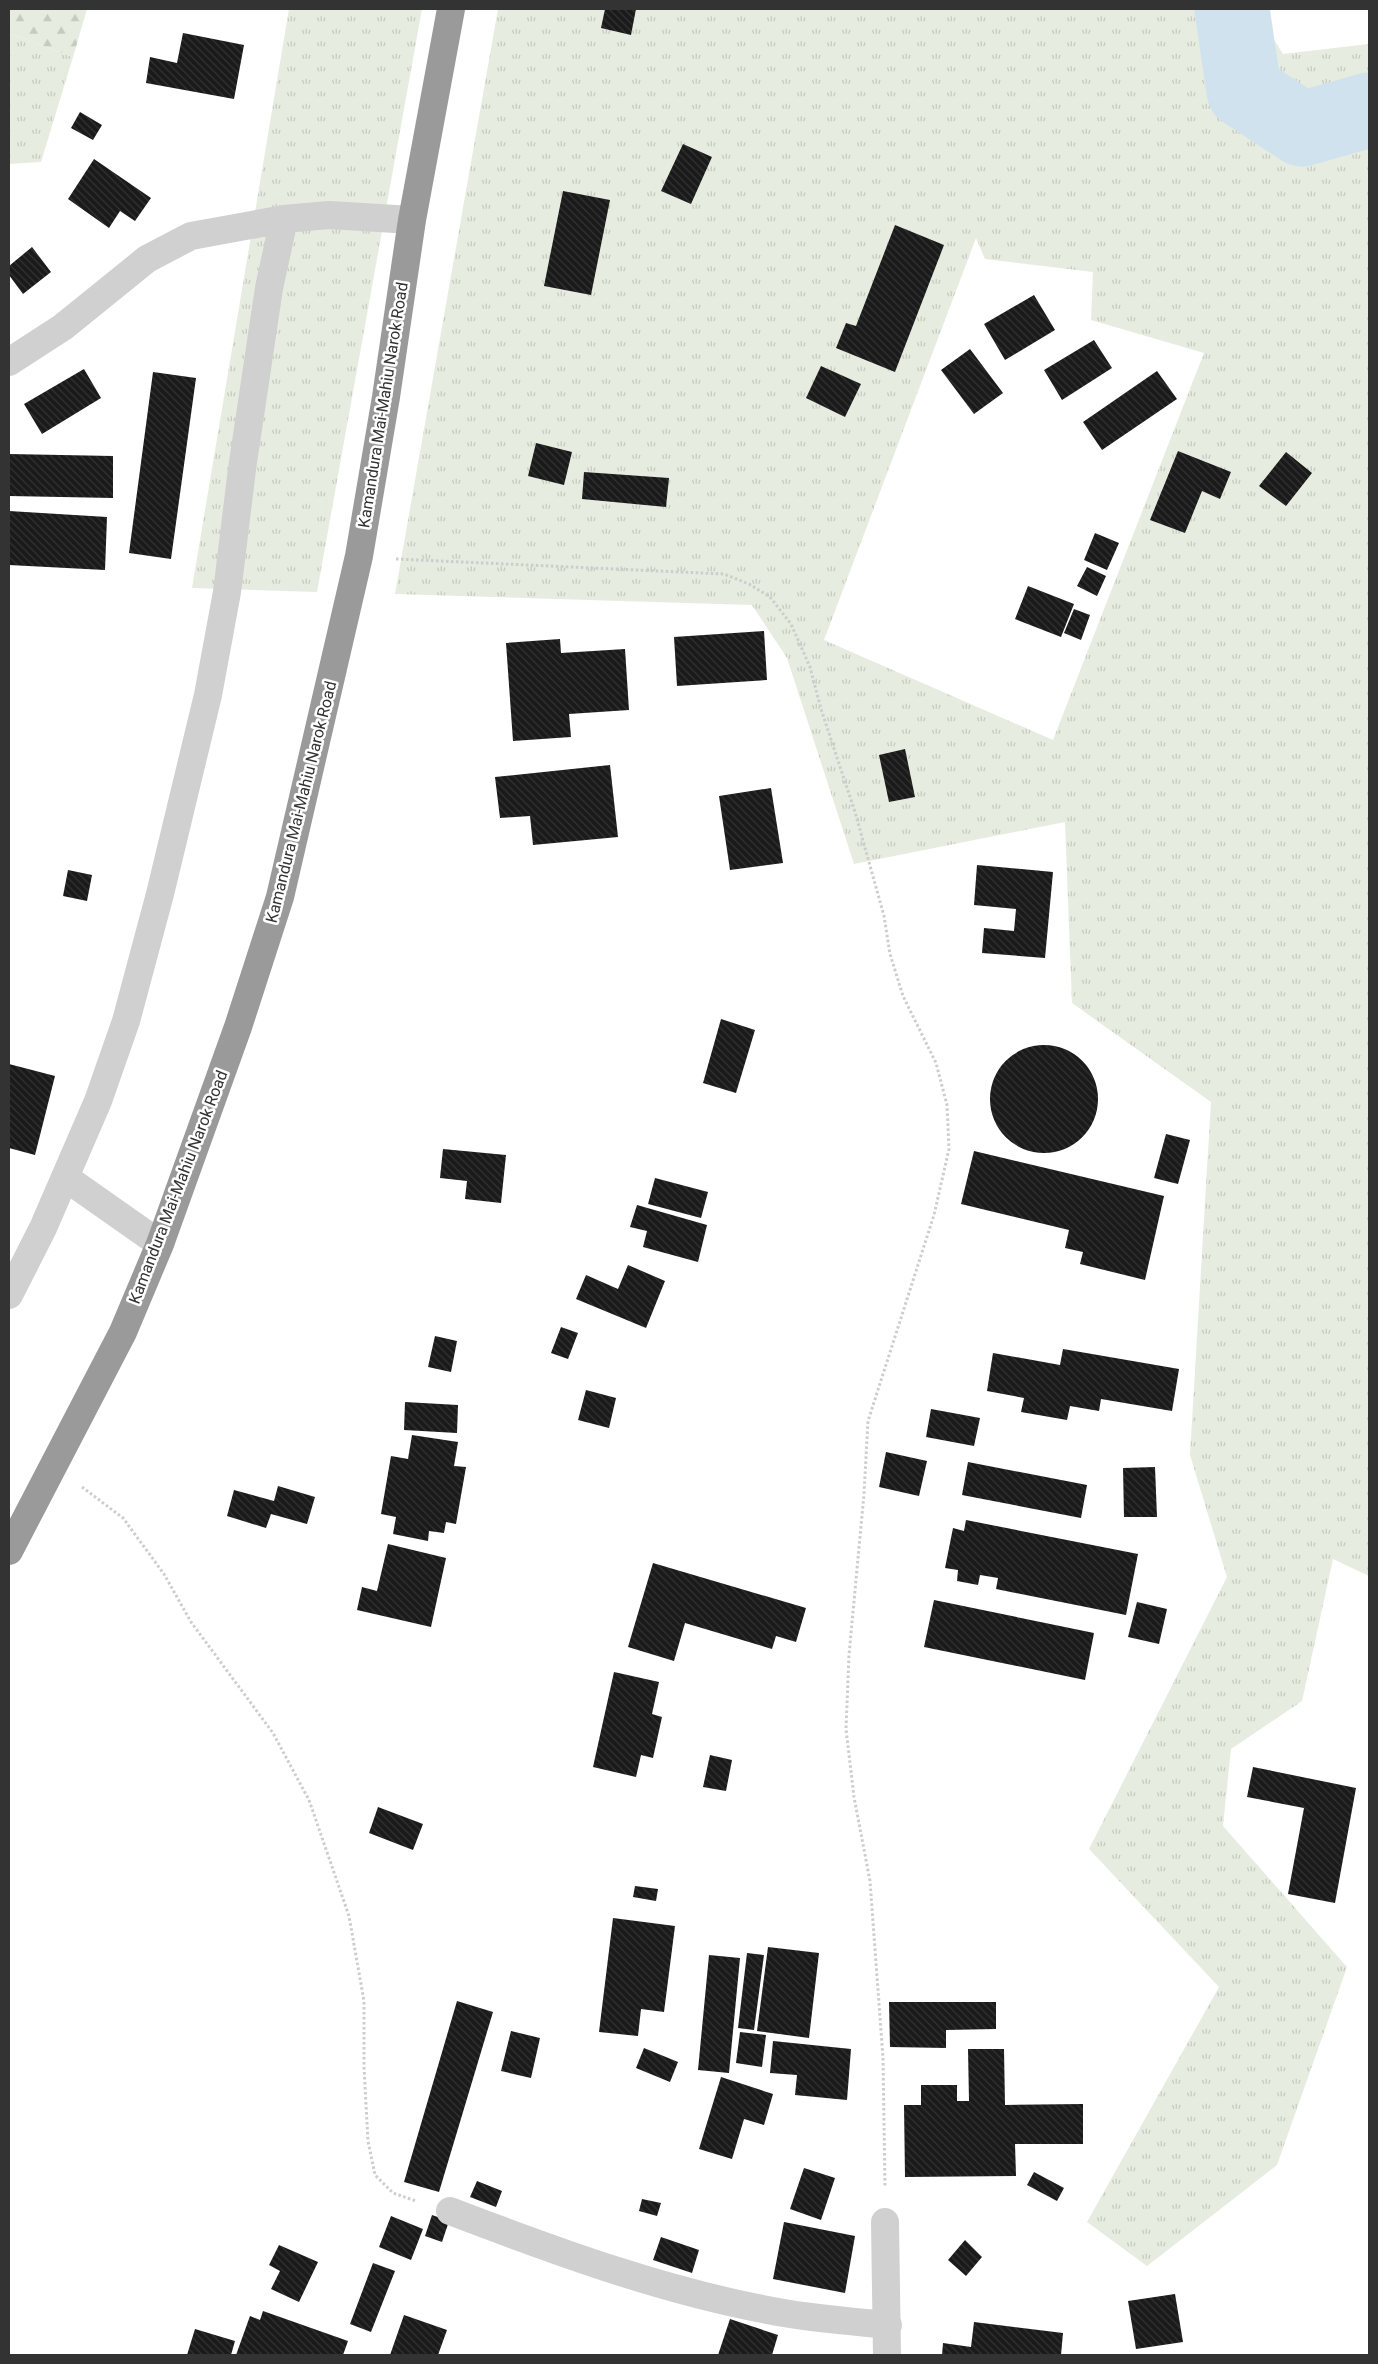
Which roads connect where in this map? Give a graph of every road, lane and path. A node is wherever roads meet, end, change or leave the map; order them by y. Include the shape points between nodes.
1 (451, 9) edge
2 (284, 219) junction
3 (412, 220) junction
4 (9, 362) edge
5 (359, 556) junction
6 (66, 1178) junction
7 (160, 1244) junction
8 (9, 1295) edge
9 (51, 1470) junction
10 (9, 1551) edge
11 (450, 2211) joint
12 (886, 2222) joint
13 (888, 2325) junction
14 (887, 2355) edge

1 - 3 highway, Kamandura Mai-Mahiu Narok Road
2 - 3 street via 329,215
2 - 4 street via 191,236 147,259 63,327
2 - 6 street via 269,288 227,592 208,695 126,1021
3 - 5 highway, Kamandura Mai-Mahiu Narok Road
5 - 7 highway, Kamandura Mai-Mahiu Narok Road via 280,897 238,1027
5 - 12 path via 724,574 770,597 791,624 810,667 884,916 892,962 903,996 936,1063 947,1105 949,1149 934,1215 868,1421 849,1655 846,1728 854,1797 870,1881 883,2058
6 - 7 street
6 - 8 street
7 - 9 highway, Kamandura Mai-Mahiu Narok Road via 123,1332
9 - 10 highway, Kamandura Mai-Mahiu Narok Road
9 - 11 path via 88,1490 123,1518 164,1574 191,1622 273,1732 287,1758 309,1800 349,1916 364,2001 368,2141 375,2175 394,2193
11 - 13 street via 533,2243 690,2291 790,2314
12 - 13 street
13 - 14 street

